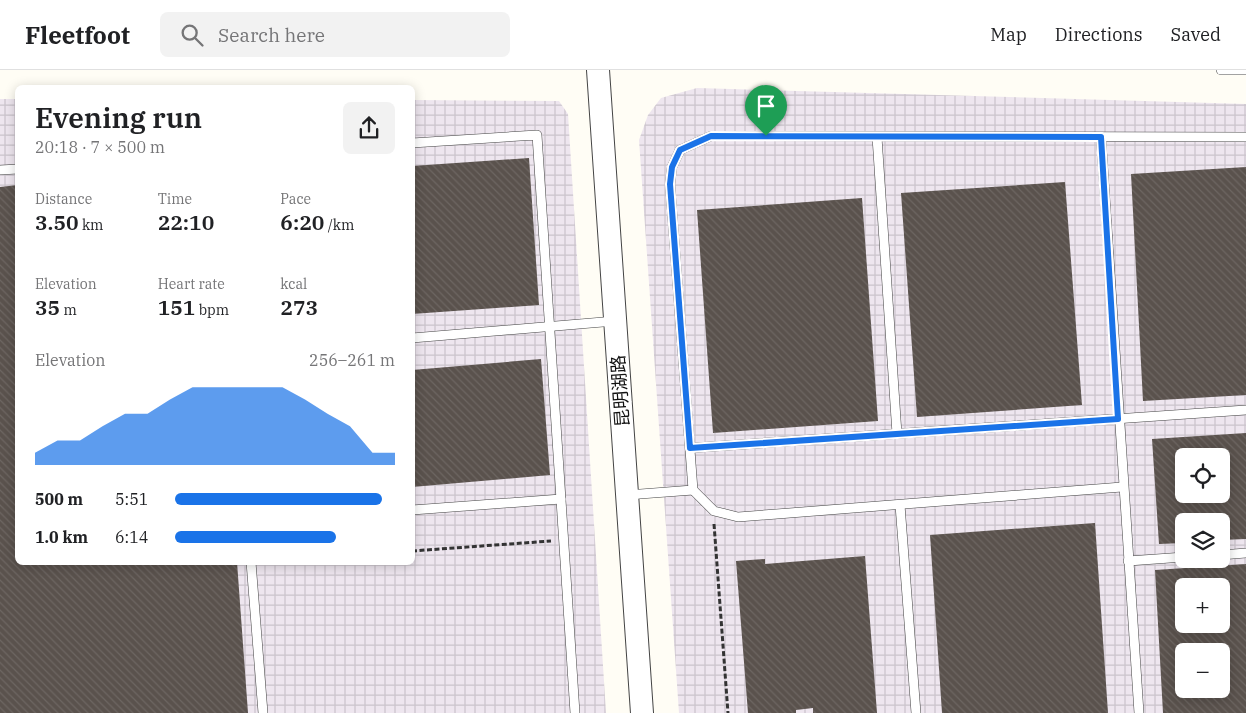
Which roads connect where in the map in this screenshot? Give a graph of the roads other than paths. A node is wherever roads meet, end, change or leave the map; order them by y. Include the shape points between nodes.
1 (598, 70) edge
2 (1221, 70) edge
3 (1246, 70) edge
4 (878, 136) junction
5 (1101, 137) junction
6 (1246, 137) edge
7 (415, 143) edge
8 (15, 169) edge
9 (0, 170) edge
10 (615, 321) junction
11 (550, 326) junction
12 (415, 338) edge
13 (1246, 410) edge
14 (1118, 419) junction
15 (897, 434) junction
16 (690, 448) junction
17 (1122, 487) junction
18 (693, 490) junction
19 (627, 495) junction
20 (561, 499) junction
21 (900, 505) junction
22 (415, 510) edge
23 (1246, 553) edge
24 (1230, 554) edge
25 (1175, 557) edge
26 (1128, 560) junction
27 (251, 565) edge
28 (263, 713) edge
29 (575, 713) edge
30 (642, 713) edge
31 (916, 713) edge
32 (1139, 713) edge

1 - 10 street, 昆明湖路
2 - 3 lane
4 - 5 lane
4 - 15 lane
4 - 16 lane via 711,136 680,150 672,167 670,184
5 - 6 lane
5 - 14 lane
7 - 11 lane via 537,135
8 - 9 lane
10 - 11 lane
10 - 19 street, 昆明湖路
11 - 12 lane
11 - 20 lane
13 - 14 lane
14 - 15 lane
14 - 17 lane
15 - 16 lane
16 - 18 lane
17 - 21 lane
17 - 26 lane
18 - 19 lane
18 - 21 lane via 714,511 738,517
19 - 30 street, 昆明湖路
20 - 22 lane
20 - 29 lane
21 - 31 lane
23 - 24 lane
25 - 26 lane
26 - 32 lane
27 - 28 lane

